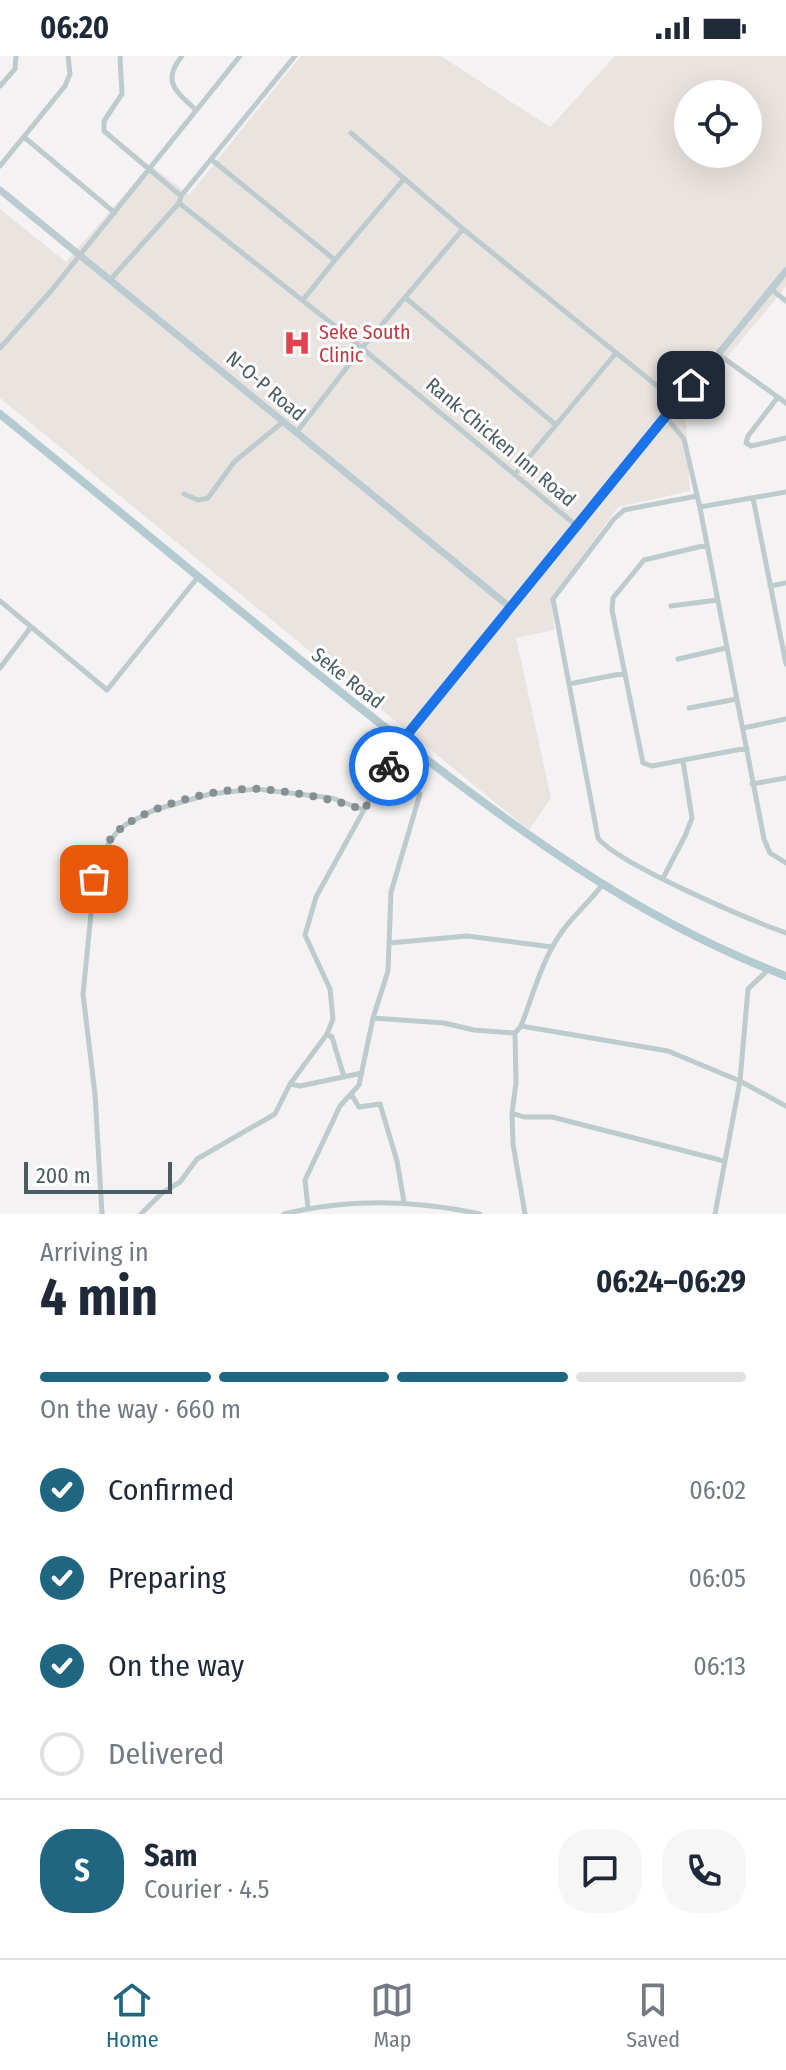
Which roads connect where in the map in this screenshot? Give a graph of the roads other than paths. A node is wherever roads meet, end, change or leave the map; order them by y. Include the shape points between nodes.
1 (16, 56) edge
2 (68, 56) edge
3 (120, 56) edge
4 (182, 56) edge
5 (240, 56) edge
6 (295, 56) edge
7 (0, 86) edge
8 (196, 110) junction
9 (351, 133) dead end
10 (24, 137) junction
11 (212, 160) junction
12 (0, 166) edge
13 (149, 171) junction
14 (403, 180) junction
15 (0, 190) edge
16 (180, 200) junction
17 (115, 213) junction
18 (463, 229) junction
19 (78, 256) junction
20 (335, 260) junction
21 (786, 271) edge
22 (110, 280) junction
23 (771, 289) junction
24 (407, 299) junction
25 (303, 300) junction
26 (786, 301) edge
27 (0, 348) edge
28 (362, 348) junction
29 (616, 353) junction
30 (718, 354) junction
31 (778, 397) junction
32 (677, 402) junction
33 (786, 403) edge
34 (0, 414) edge
35 (665, 416) junction
36 (283, 422) junction
37 (556, 425) junction
38 (296, 433) junction
39 (786, 438) edge
40 (515, 474) junction
41 (786, 492) edge
42 (184, 494) dead end
43 (697, 496) junction
44 (753, 498) junction
45 (700, 508) junction
46 (577, 526) junction
47 (707, 545) junction
48 (198, 577) junction
49 (786, 583) edge
50 (770, 586) junction
51 (717, 600) junction
52 (0, 601) edge
53 (671, 606) dead end
54 (511, 608) junction
55 (31, 627) junction
56 (726, 648) junction
57 (678, 659) dead end
58 (786, 664) edge
59 (0, 668) edge
60 (625, 673) junction
61 (569, 684) junction
62 (737, 699) junction
63 (689, 708) dead end
64 (786, 719) edge
65 (743, 728) junction
66 (402, 741) junction
67 (747, 748) junction
68 (683, 761) junction
69 (388, 768) junction
70 (786, 778) edge
71 (751, 784) junction
72 (364, 810) junction
73 (786, 863) edge
74 (663, 878) junction
75 (602, 885) junction
76 (786, 933) edge
77 (389, 943) junction
78 (552, 947) junction
79 (768, 970) junction
80 (786, 976) edge
81 (373, 1018) junction
82 (521, 1026) junction
83 (515, 1033) junction
84 (327, 1034) junction
85 (362, 1073) junction
86 (344, 1077) junction
87 (740, 1081) junction
88 (290, 1084) junction
89 (351, 1094) junction
90 (786, 1106) edge
91 (512, 1113) junction
92 (724, 1161) junction
93 (404, 1202) junction
94 (308, 1208) junction
95 (102, 1214) edge
96 (141, 1214) edge
97 (284, 1214) edge
98 (480, 1214) edge
99 (525, 1214) edge
100 (715, 1214) edge

1 - 7 street via 15,69
2 - 10 street via 68,81
3 - 13 street, Rank-Chicken Inn Road via 122,94 104,121 104,131
4 - 8 street via 171,77 174,89
5 - 8 street
6 - 11 street
8 - 13 street
9 - 14 street
10 - 12 street
10 - 17 street
11 - 16 street
11 - 20 street
13 - 16 street, Rank-Chicken Inn Road
13 - 17 street
14 - 18 street
14 - 20 street
15 - 19 street, N-O-P Road
16 - 22 street
16 - 25 street, Rank-Chicken Inn Road
17 - 19 street
18 - 24 street
18 - 29 street
19 - 22 street, N-O-P Road
19 - 27 street
20 - 25 street
21 - 23 street
22 - 36 street, N-O-P Road
23 - 26 street
23 - 30 street
24 - 28 street
24 - 37 street
25 - 28 street, Rank-Chicken Inn Road
28 - 38 street
28 - 40 street, Rank-Chicken Inn Road
29 - 32 street
29 - 37 street
30 - 31 street
30 - 32 street
31 - 33 street
31 - 39 street via 746,443
32 - 35 street
34 - 48 main road, Seke Road
35 - 43 street via 684,439
35 - 46 street
36 - 38 street, N-O-P Road
36 - 42 street via 234,462 208,498
37 - 40 street
38 - 54 street, N-O-P Road
40 - 46 street, Rank-Chicken Inn Road
41 - 44 street
43 - 45 street
43 - 61 street via 624,510 553,599
44 - 45 street
44 - 50 street
45 - 47 street
46 - 54 street
47 - 51 street
47 - 60 street via 644,560 613,598
48 - 55 street via 107,690
48 - 66 main road, Seke Road
49 - 50 street
50 - 58 street
51 - 53 street
51 - 56 street
52 - 55 street
54 - 66 street
55 - 59 street
56 - 57 street
56 - 62 street
60 - 61 street
60 - 68 street via 643,763
61 - 74 street via 598,838 605,848
62 - 63 street
62 - 65 street
64 - 65 street
65 - 67 street
66 - 69 street
66 - 75 main road, Seke Road via 542,847
67 - 68 street
67 - 71 street
68 - 74 street via 692,818
69 - 72 street
69 - 77 street via 420,794 391,892
70 - 71 street
71 - 73 street via 770,853
72 - 84 street via 316,897 305,935 330,989 333,1019
72 - 95 street via 332,798 257,789 210,794 154,810 125,825 96,863 83,994
74 - 76 street
75 - 78 street
75 - 79 main road, Seke Road
77 - 78 street via 467,936
77 - 81 street via 388,971
78 - 82 street
79 - 80 main road, Seke Road
79 - 87 street via 748,989
81 - 83 street
81 - 85 street
82 - 83 street
82 - 87 street via 668,1051
83 - 91 street
84 - 86 street
84 - 88 street
85 - 86 street
85 - 89 street
86 - 88 street
87 - 90 street
87 - 92 street
88 - 96 street via 275,1114 197,1159 180,1182
89 - 93 street via 359,1107 380,1104
89 - 94 street via 340,1106 305,1180
91 - 92 street via 552,1117
91 - 99 street
92 - 100 street
93 - 94 street
93 - 98 street
94 - 97 street

